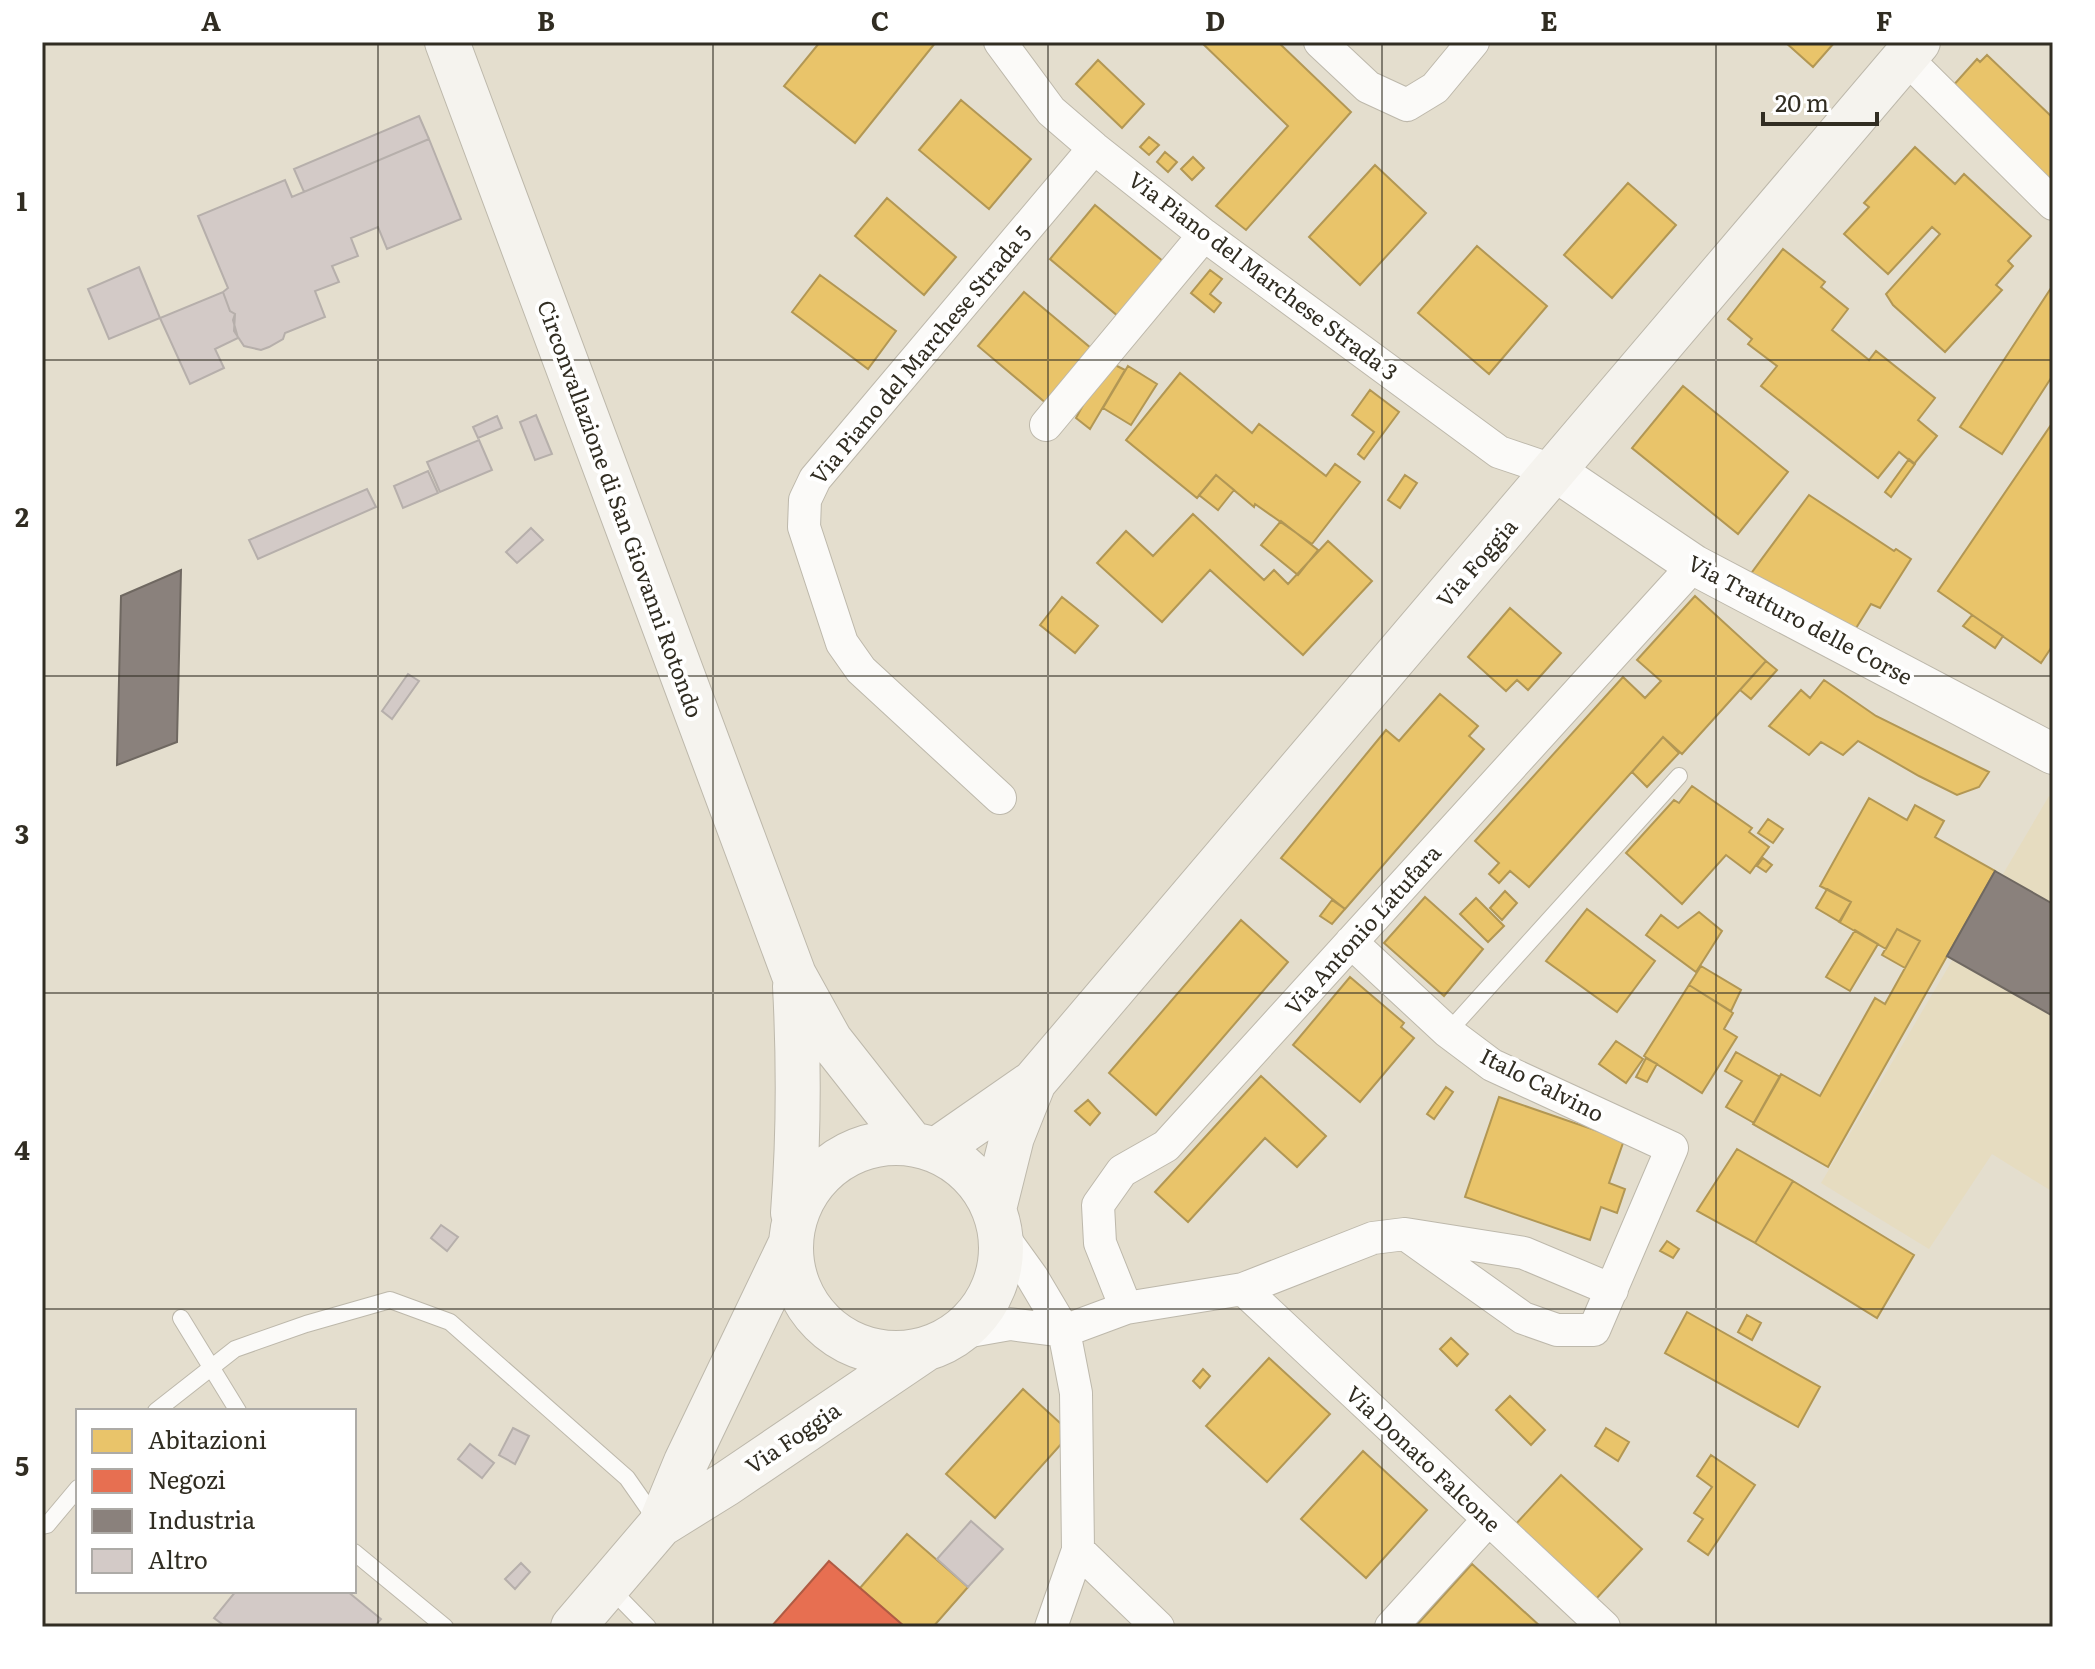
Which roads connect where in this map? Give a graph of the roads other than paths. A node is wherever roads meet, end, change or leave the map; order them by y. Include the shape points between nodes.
1 (447, 42) edge
2 (1000, 42) edge
3 (1320, 42) edge
4 (1473, 42) edge
5 (1911, 50) edge
6 (1094, 148) junction
7 (2053, 204) edge
8 (1204, 235) junction
9 (1046, 425) dead end
10 (1555, 471) junction
11 (1694, 565) junction
12 (2053, 754) edge
13 (1679, 776) dead end
14 (1000, 798) dead end
15 (1351, 942) junction
16 (794, 975) junction
17 (1448, 1032) junction
18 (1034, 1082) junction
19 (923, 1146) junction
20 (997, 1222) junction
21 (1405, 1234) junction
22 (791, 1236) junction
23 (1243, 1289) junction
24 (1612, 1290) junction
25 (1126, 1308) junction
26 (181, 1318) dead end
27 (1064, 1331) junction
28 (942, 1342) junction
29 (210, 1366) junction
30 (158, 1409) edge
31 (237, 1409) edge
32 (76, 1490) edge
33 (1488, 1520) junction
34 (660, 1525) junction
35 (42, 1526) edge
36 (1078, 1550) junction
37 (356, 1554) edge
38 (608, 1586) junction
39 (445, 1627) edge
40 (573, 1627) edge
41 (648, 1627) edge
42 (1051, 1627) edge
43 (1158, 1627) edge
44 (1391, 1627) edge
45 (1604, 1627) edge

1 - 16 main road, Circonvallazione di San Giovanni Rotondo
2 - 6 street, Via Piano del Marchese Strada 3 via 1051,111
3 - 4 street via 1368,87 1407,105 1435,88
5 - 7 street
5 - 10 main road, Via Foggia
6 - 8 street, Via Piano del Marchese Strada 3
6 - 14 street, Via Piano del Marchese Strada 5 via 815,479 805,500 804,527 842,643 861,670
8 - 9 street
8 - 10 street, Via Piano del Marchese Strada 3 via 1499,452
10 - 11 street, Via Tratturo delle Corse
10 - 18 main road, Via Foggia
11 - 12 street, Via Tratturo delle Corse
11 - 15 street, Via Antonio Latufara
13 - 17 lane
15 - 17 street, Italo Calvino
15 - 25 street, Via Antonio Latufara via 1166,1146 1122,1171 1098,1205 1100,1243
16 - 19 main road, Circonvallazione di San Giovanni Rotondo via 830,1040
16 - 22 main road, Circonvallazione di San Giovanni Rotondo via 799,1123
17 - 24 street, Italo Calvino via 1492,1065 1672,1148
18 - 19 main road, Via Foggia
18 - 20 main road, Via Foggia via 1012,1137
19 - 20 main road via 960,1164 980,1184
19 - 22 main road, Via Foggia via 879,1143 836,1161 803,1195
20 - 27 street
20 - 28 main road, Via Foggia via 1000,1262 993,1289 979,1313
21 - 23 street via 1373,1238
21 - 24 street via 1524,1253
21 - 24 street via 1523,1318 1557,1330 1594,1330
22 - 28 main road via 794,1279 809,1309 832,1332 860,1348 892,1354
22 - 34 main road, Via Foggia
23 - 25 street
23 - 33 street, Via Donato Falcone
25 - 27 street
26 - 29 lane
27 - 28 street via 1010,1324
27 - 36 street via 1076,1393
28 - 34 main road, Via Foggia
29 - 30 lane
29 - 31 lane
29 - 34 lane via 235,1349 390,1300 450,1322 627,1478
32 - 35 lane
33 - 44 street
33 - 45 street, Via Donato Falcone
34 - 38 main road, Via Foggia
36 - 42 street
36 - 43 street
37 - 39 lane
38 - 40 main road, Via Foggia
38 - 41 lane

